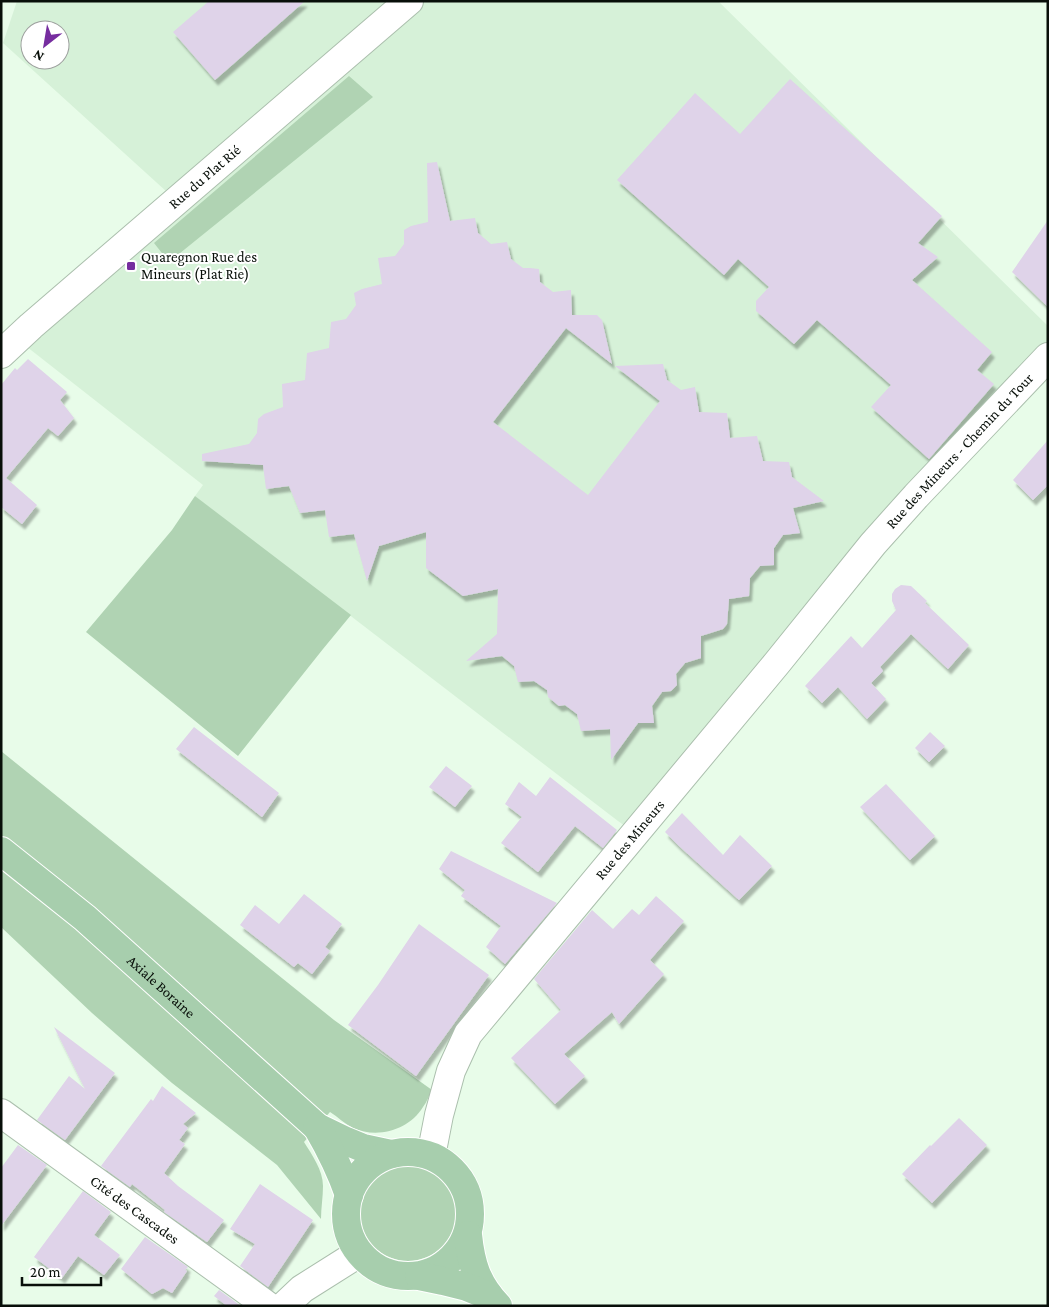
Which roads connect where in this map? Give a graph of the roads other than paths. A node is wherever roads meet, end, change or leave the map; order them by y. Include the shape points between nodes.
1 (408, 1) edge
2 (1, 354) edge
3 (1048, 357) edge
4 (873, 544) joint
5 (1, 851) edge
6 (1, 1113) edge
7 (317, 1127) junction
8 (391, 1154) junction
9 (431, 1156) junction
10 (349, 1195) junction
11 (468, 1235) junction
12 (359, 1252) junction
13 (419, 1276) junction
14 (494, 1301) edge
15 (268, 1306) edge
16 (284, 1306) edge

1 - 2 street, Rue du Plat Rié
3 - 4 street, Rue des Mineurs - Chemin du Tour
4 - 9 street, Rue des Mineurs via 468,1034 451,1071
5 - 7 main road, Axiale Boraine via 86,918
6 - 15 street, Cité des Cascades
7 - 8 main road via 346,1142
7 - 10 main road via 337,1163
8 - 9 main road via 411,1152
8 - 10 main road via 372,1163 358,1177
9 - 11 main road via 448,1166 462,1182 470,1201
10 - 12 main road via 346,1215 349,1235
11 - 13 main road via 449,1262
11 - 14 main road via 470,1257 478,1278
12 - 13 main road via 386,1273 402,1277
12 - 16 street via 302,1289
13 - 14 main road via 467,1287

